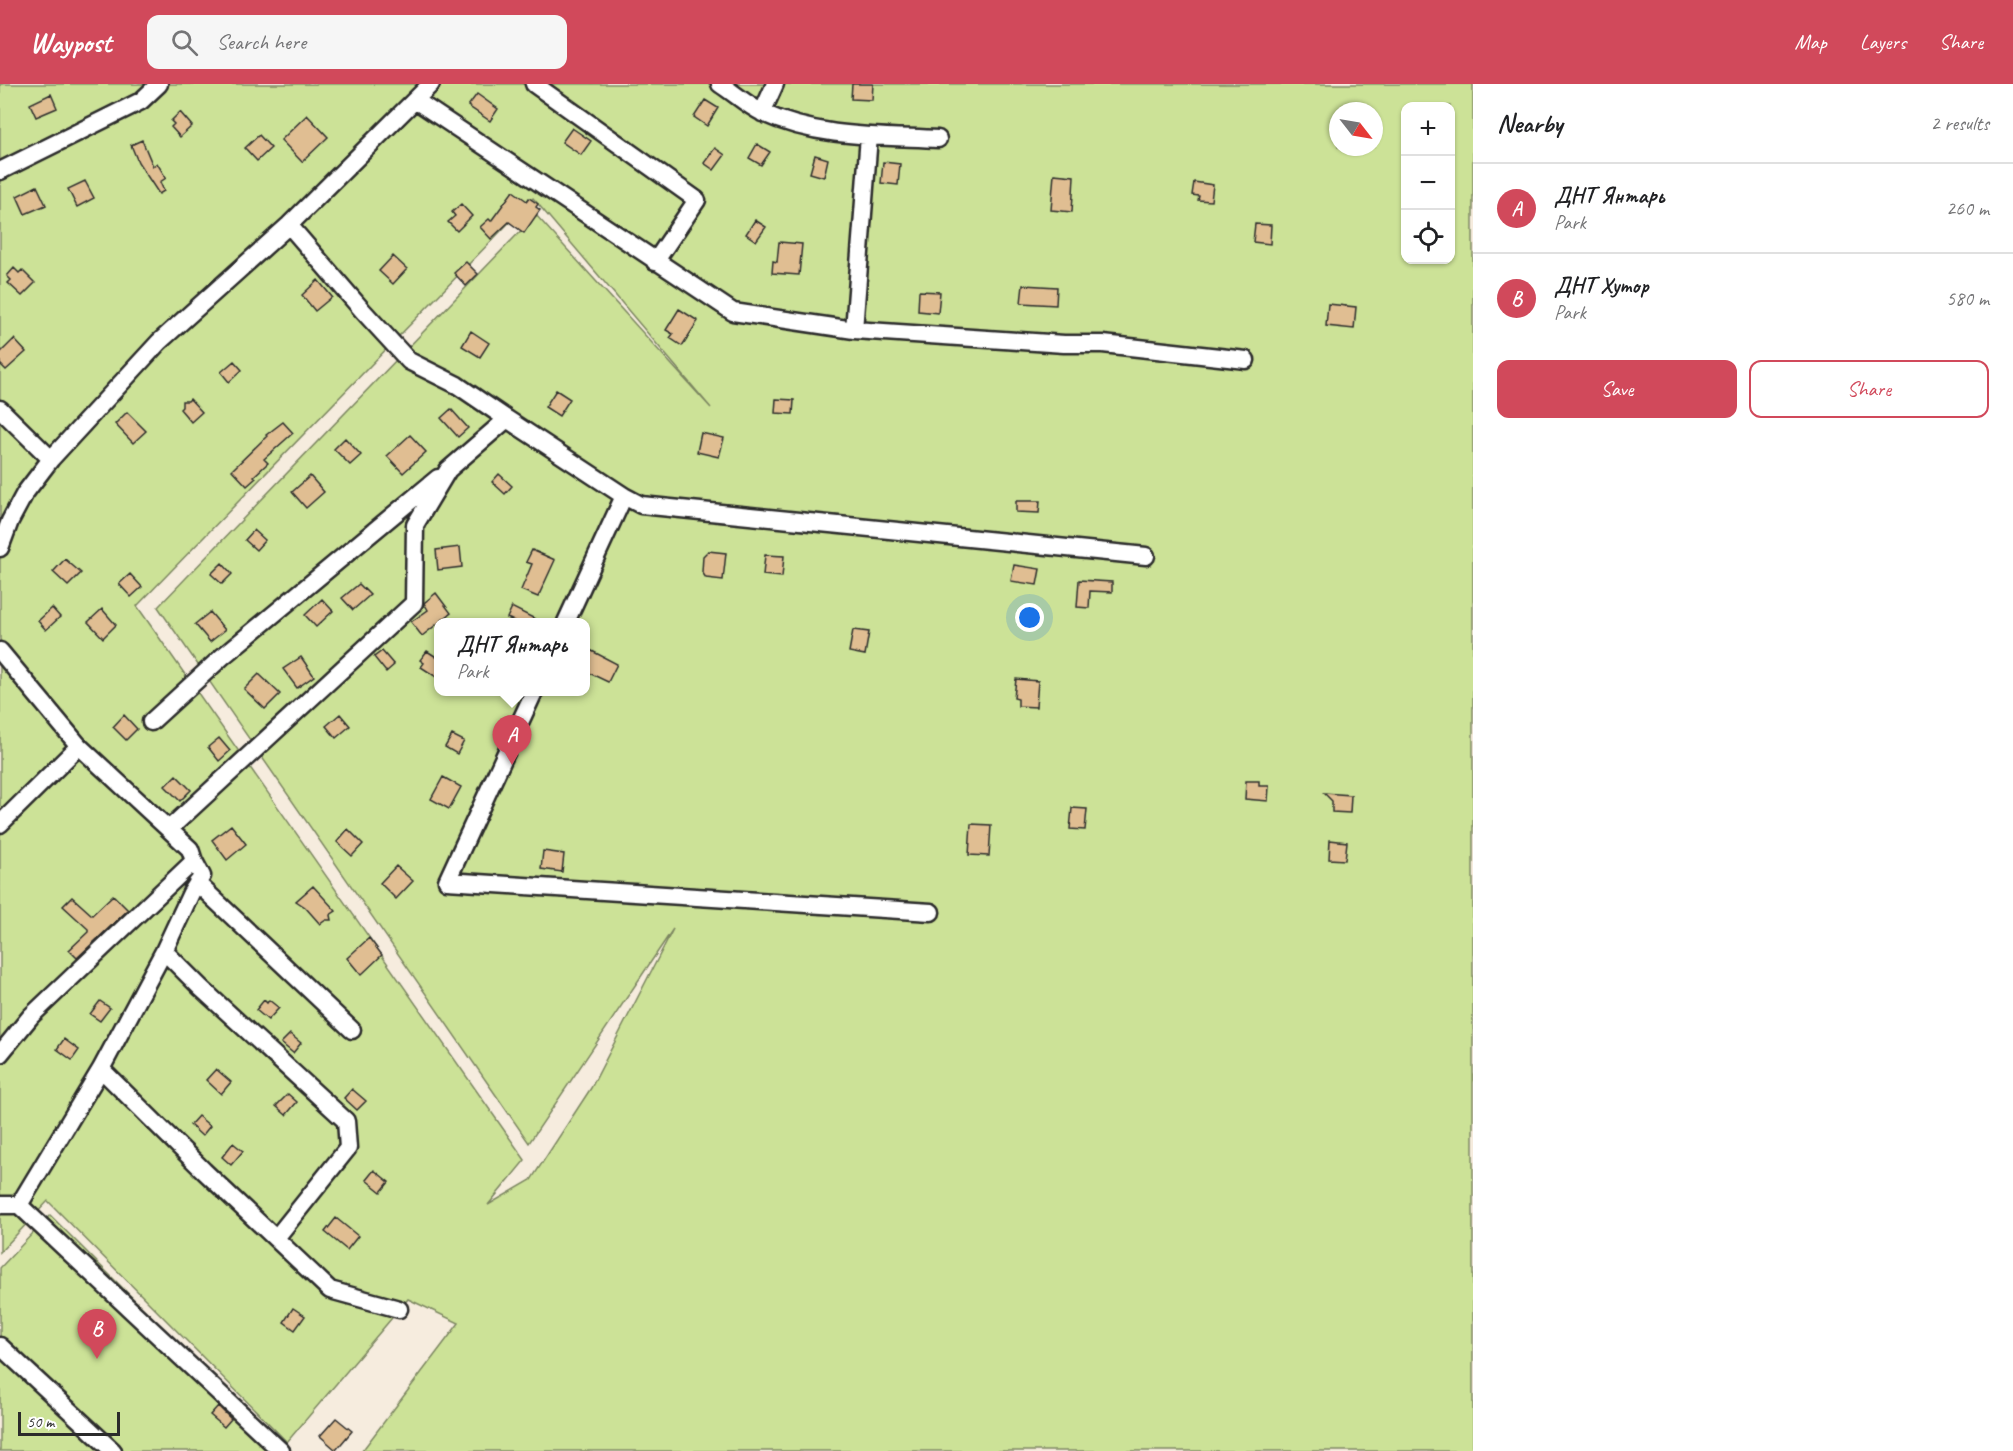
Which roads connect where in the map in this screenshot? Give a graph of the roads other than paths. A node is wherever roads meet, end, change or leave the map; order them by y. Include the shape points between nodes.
1 (159, 84) edge
2 (431, 84) edge
3 (534, 84) edge
4 (720, 84) edge
5 (775, 84) edge
6 (415, 100) junction
7 (762, 113) junction
8 (870, 136) junction
9 (938, 139) dead end
10 (0, 171) edge
11 (290, 225) junction
12 (655, 262) junction
13 (855, 330) junction
14 (1246, 360) dead end
15 (0, 409) edge
16 (507, 419) junction
17 (51, 459) junction
18 (448, 470) junction
19 (624, 496) junction
20 (0, 548) edge
21 (1146, 556) dead end
22 (568, 618) edge
23 (0, 651) edge
24 (532, 696) edge
25 (151, 722) dead end
26 (79, 746) junction
27 (0, 824) edge
28 (169, 829) junction
29 (194, 861) junction
30 (197, 883) junction
31 (931, 912) dead end
32 (164, 951) junction
33 (352, 1030) dead end
34 (0, 1054) edge
35 (101, 1070) junction
36 (0, 1205) edge
37 (19, 1205) junction
38 (276, 1238) junction
39 (399, 1310) dead end
40 (0, 1346) edge
41 (113, 1451) edge
42 (281, 1451) edge

1 - 10 street via 141,101
2 - 6 street
3 - 12 street via 697,200
4 - 7 street
5 - 7 street
6 - 11 street
6 - 12 street
7 - 8 street via 812,130
8 - 9 street
8 - 13 street
11 - 16 street via 409,361 457,385
11 - 17 street via 159,342
12 - 13 street via 733,312
13 - 14 street via 1103,344
15 - 17 street
16 - 18 street
16 - 19 street
17 - 20 street via 25,493
18 - 25 street via 222,657
18 - 28 street via 415,525 414,603
19 - 21 street via 640,505
19 - 22 street
23 - 26 street
24 - 31 street via 447,881
26 - 27 street
26 - 28 street
28 - 29 street via 190,849
29 - 30 street via 202,876
29 - 34 street via 31,1016
30 - 32 street
30 - 33 street
32 - 35 street
32 - 38 street via 346,1121 348,1148
35 - 37 street
35 - 38 street
36 - 37 street
37 - 42 street
38 - 39 street via 330,1290
40 - 41 street

